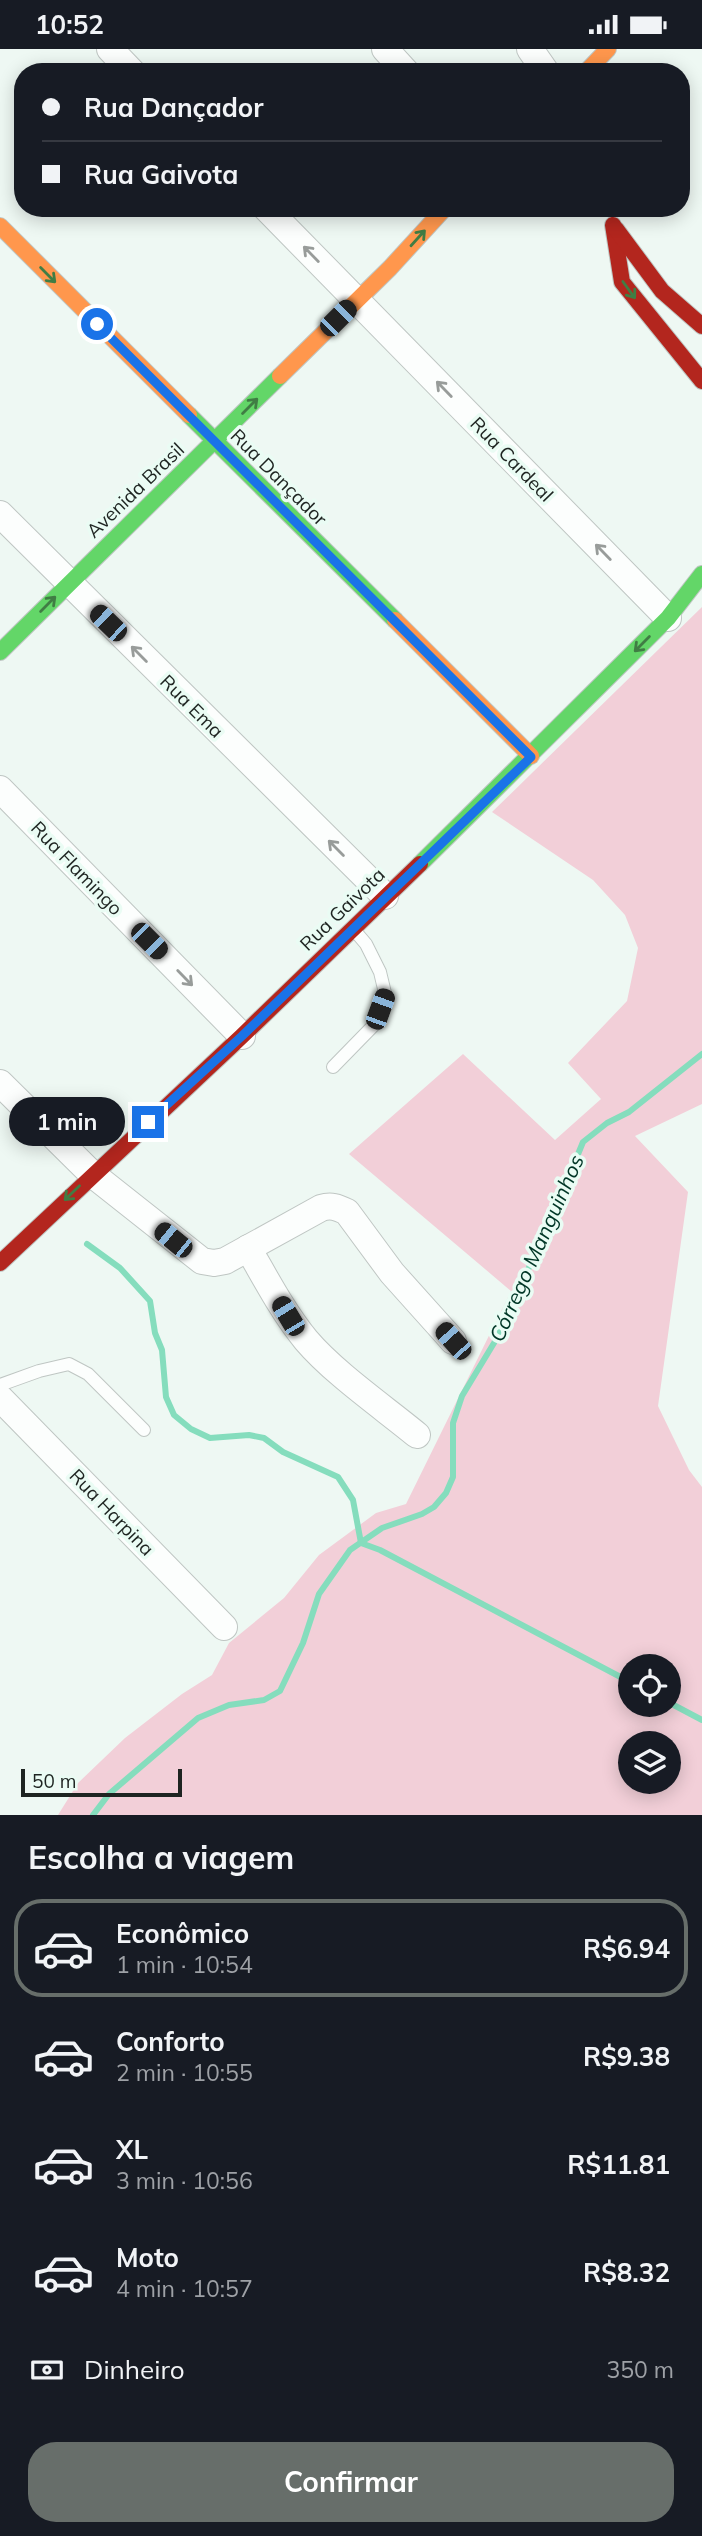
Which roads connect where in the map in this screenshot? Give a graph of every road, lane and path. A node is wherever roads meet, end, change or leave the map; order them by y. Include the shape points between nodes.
1 (110, 49) edge
2 (385, 49) edge
3 (608, 49) edge
4 (123, 63) edge
5 (398, 63) edge
6 (595, 63) edge
7 (275, 217) edge
8 (437, 217) edge
9 (607, 217) edge
10 (613, 225) junction
11 (0, 226) edge
12 (356, 300) junction
13 (702, 326) edge
14 (702, 381) edge
15 (214, 442) junction
16 (0, 514) edge
17 (702, 574) edge
18 (69, 584) junction
19 (668, 618) junction
20 (0, 652) edge
21 (531, 757) junction
22 (0, 789) edge
23 (385, 896) junction
24 (353, 927) junction
25 (242, 1036) junction
26 (333, 1067) dead end
27 (0, 1083) edge
28 (92, 1174) junction
29 (248, 1248) junction
30 (0, 1263) edge
31 (453, 1341) dead end
32 (0, 1385) edge
33 (0, 1398) edge
34 (144, 1430) dead end
35 (417, 1436) dead end
36 (224, 1627) dead end

1 - 4 street
2 - 5 street
3 - 6 street
12 -> 7 street, Rua Cardeal
12 -> 8 street, Avenida Brasil
9 - 10 street
10 - 13 street via 662,291
10 -> 14 street via 622,282
11 -> 15 street, Rua Dançador
15 -> 12 street, Avenida Brasil
19 -> 12 street, Rua Cardeal
15 - 18 street, Avenida Brasil
15 - 21 street, Rua Dançador
16 - 18 street, Rua Ema
17 - 19 street, Rua Gaivota
20 -> 18 street, Avenida Brasil
23 -> 18 street, Rua Ema
19 -> 21 street, Rua Gaivota
21 - 23 street, Rua Gaivota
22 -> 25 street, Rua Flamingo
23 - 24 street, Rua Gaivota
24 - 25 street, Rua Gaivota
24 - 26 lane via 366,944 385,993 374,1025
25 - 28 street, Rua Gaivota
27 - 28 street
28 - 29 street via 202,1261 225,1261
28 -> 30 street, Rua Gaivota
29 - 31 street via 321,1208 339,1208
29 - 35 street via 307,1341
32 - 34 lane via 69,1364 88,1374
33 - 36 street, Rua Harpina

